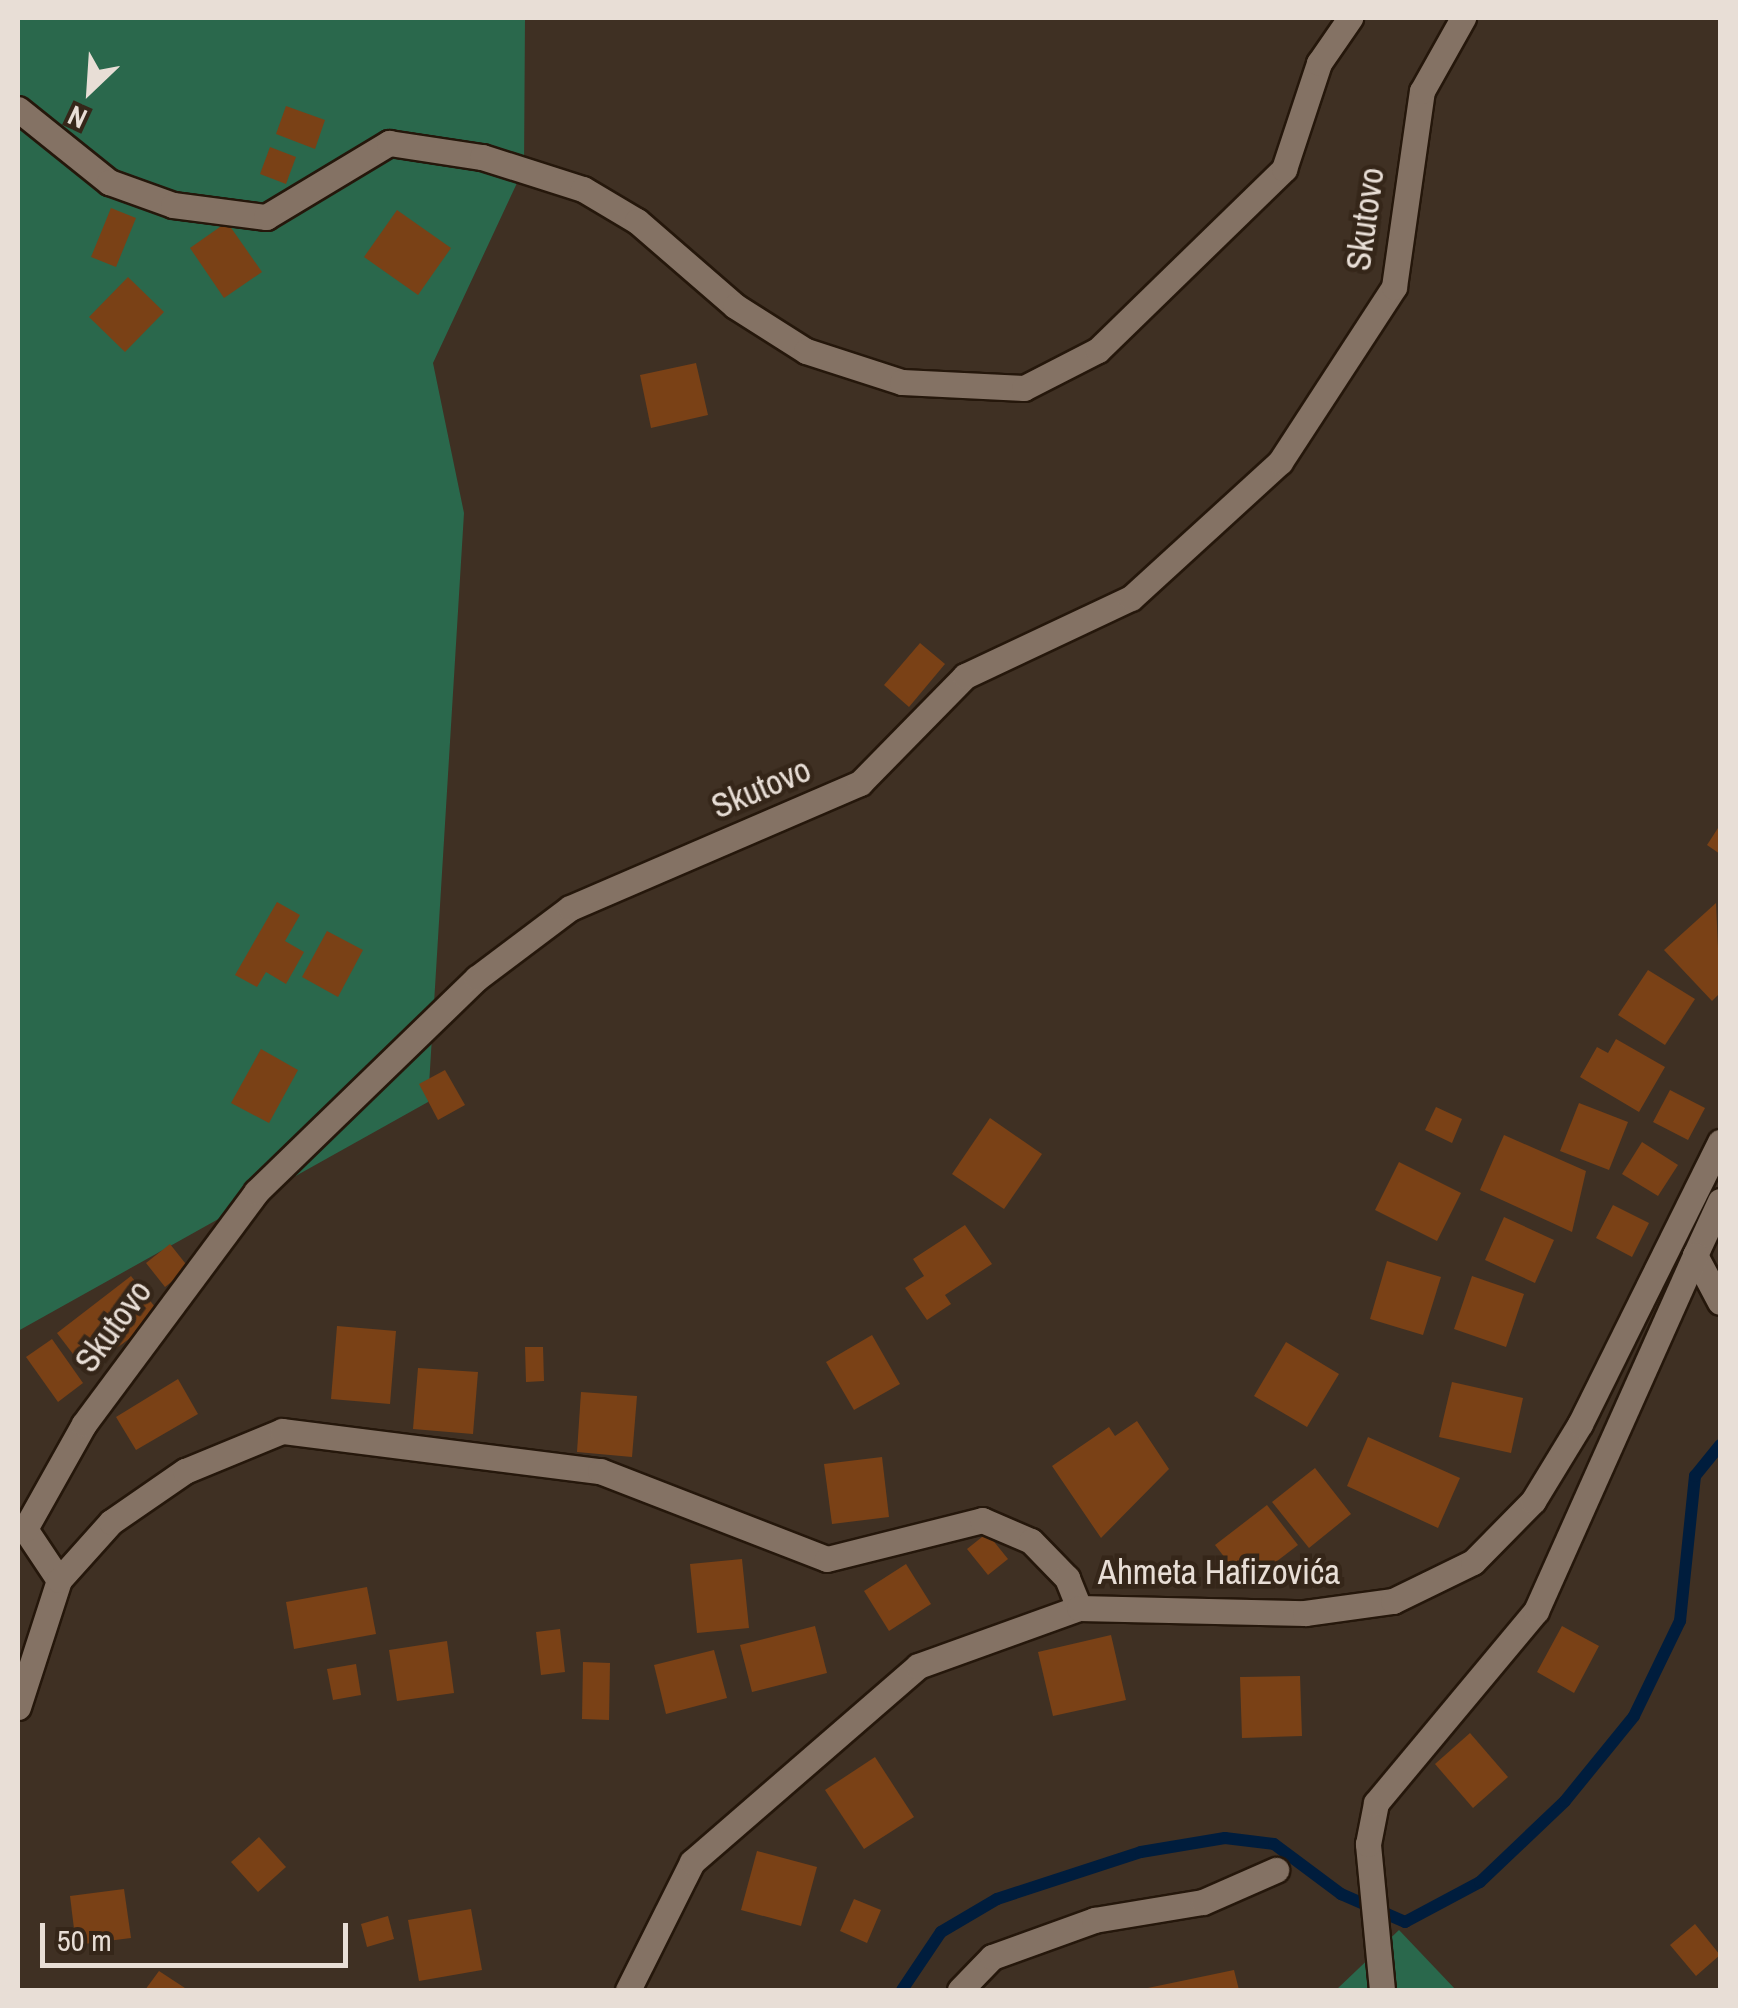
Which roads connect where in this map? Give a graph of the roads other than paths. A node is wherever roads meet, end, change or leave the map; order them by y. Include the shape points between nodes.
1 (1350, 18) edge
2 (1464, 18) edge
3 (18, 110) edge
4 (1720, 1142) edge
5 (1720, 1200) edge
6 (1696, 1255) junction
7 (1720, 1302) edge
8 (60, 1580) junction
9 (1078, 1608) junction
10 (18, 1708) edge
11 (1276, 1870) dead end
12 (628, 1990) edge
13 (960, 1990) edge
14 (1382, 1990) edge

1 - 3 street via 1319,63 1284,169 1098,350 1024,388 902,382 806,352 735,306 637,220 584,190 482,157 389,142 266,217 173,205 108,182
2 - 8 street, Skutovo via 1422,91 1394,287 1280,462 1131,598 965,676 860,784 570,908 478,978 256,1192 84,1424 24,1528
4 - 9 street, Ahmeta Hafizovića via 1580,1424 1533,1501 1473,1562 1393,1601 1305,1614
5 - 6 street
6 - 7 street
6 - 14 street via 1536,1611 1376,1803 1373,1887
8 - 9 street via 112,1522 185,1471 282,1431 600,1472 828,1559 982,1520 1031,1540 1067,1578
8 - 10 street
9 - 12 street, Ahmeta Hafizovića via 918,1666 844,1724 692,1862
11 - 13 street via 1203,1902 1094,1920 992,1957

